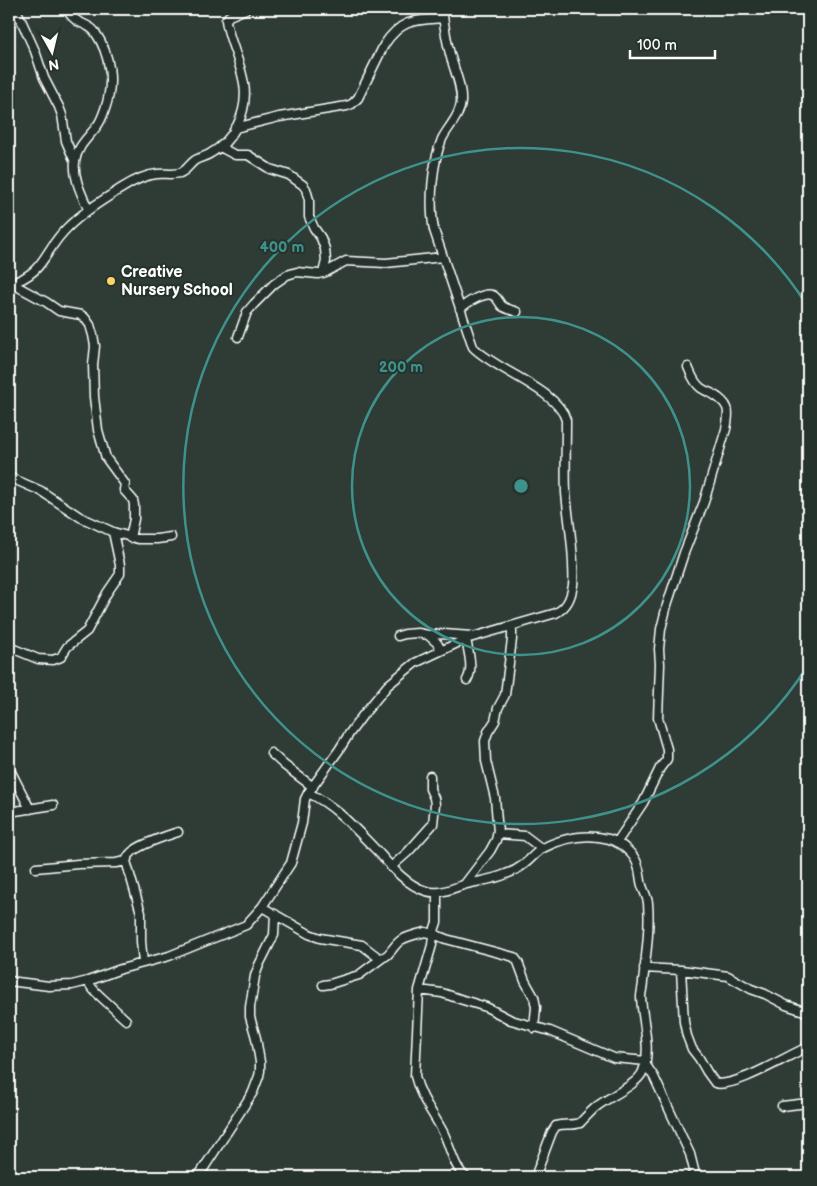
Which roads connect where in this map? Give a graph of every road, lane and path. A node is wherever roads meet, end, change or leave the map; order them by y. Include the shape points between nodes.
1 (16, 9) edge
2 (66, 9) edge
3 (246, 9) edge
4 (442, 9) edge
5 (443, 18) junction
6 (235, 128) junction
7 (220, 147) junction
8 (75, 162) junction
9 (88, 209) junction
10 (443, 257) junction
11 (323, 273) junction
12 (10, 284) edge
13 (460, 309) junction
14 (517, 312) dead end
15 (238, 337) dead end
16 (688, 368) dead end
17 (9, 477) edge
18 (113, 532) junction
19 (171, 537) dead end
20 (130, 538) junction
21 (512, 626) junction
22 (428, 635) junction
23 (398, 636) dead end
24 (475, 636) junction
25 (466, 639) junction
26 (9, 647) edge
27 (441, 650) junction
28 (467, 680) dead end
29 (271, 753) dead end
30 (9, 768) edge
31 (430, 776) dead end
32 (311, 790) junction
33 (53, 805) dead end
34 (30, 809) junction
35 (9, 812) edge
36 (178, 832) dead end
37 (497, 834) junction
38 (617, 842) junction
39 (542, 849) junction
40 (126, 861) junction
41 (391, 867) junction
42 (36, 868) dead end
43 (464, 885) junction
44 (437, 893) junction
45 (262, 907) junction
46 (275, 914) junction
47 (433, 934) junction
48 (382, 958) junction
49 (143, 963) junction
50 (644, 968) junction
51 (682, 970) junction
52 (9, 981) edge
53 (88, 981) junction
54 (323, 985) dead end
55 (419, 990) junction
56 (808, 1014) edge
57 (126, 1020) dead end
58 (534, 1028) junction
59 (808, 1047) edge
60 (646, 1063) junction
61 (808, 1103) edge
62 (782, 1106) dead end
63 (198, 1177) edge
64 (466, 1177) edge
65 (535, 1177) edge
66 (690, 1177) edge

1 - 8 street via 59,108 66,141
2 - 8 street via 94,30 107,60 111,89 102,118 78,151
3 - 6 street via 226,20 246,94
4 - 5 street
5 - 6 street via 410,21 389,38 352,104
5 - 10 street via 460,84 461,101 442,141 434,181 432,219
6 - 7 street
7 - 9 street via 185,171 133,181
7 - 11 street via 235,155 248,155 270,169 286,173 306,188 309,216 325,249
8 - 9 street via 76,178
9 - 12 street via 57,238 37,269
10 - 11 street via 386,263 346,261
10 - 13 street
11 - 15 street via 297,272 282,278 247,312
12 - 20 street via 59,311 86,318 90,325 95,346 96,421 106,458 133,500
13 - 14 street via 470,301 492,294 502,306
13 - 21 street via 473,347 546,396 561,410 566,420 566,487 574,584 562,610
16 - 38 street via 700,387 726,405 728,418 704,502 666,604 661,629 658,718 667,760
17 - 18 street via 41,491 91,524
18 - 20 street
18 - 26 street via 121,572 87,631 67,647 61,657 53,660 38,659
19 - 20 street
21 - 24 street
21 - 37 street via 505,695 485,741 495,798
22 - 23 street
22 - 24 street
22 - 27 street
24 - 25 street
25 - 27 street
25 - 28 street via 470,670
27 - 32 street via 415,663 388,686 363,715
29 - 32 street
30 - 34 street
31 - 41 street via 435,804 433,824
32 - 41 street via 357,830
32 - 45 street via 305,799 291,864
33 - 34 street
34 - 35 street
36 - 40 street via 130,852
37 - 39 street via 524,836
37 - 43 street via 490,851
38 - 39 street via 590,837 569,838
38 - 50 street via 636,860 648,901
39 - 43 street via 524,865 505,875
40 - 42 street
40 - 49 street via 142,914
41 - 44 street via 416,888
43 - 44 street
44 - 47 street
45 - 46 street
45 - 49 street via 246,925
46 - 48 street via 315,937 359,944
46 - 63 street via 274,936 255,976 250,1007 260,1062 259,1076 253,1092
47 - 48 street via 425,932 406,938
47 - 55 street
47 - 58 street via 516,958 534,997
48 - 54 street via 359,975
49 - 53 street
50 - 51 street
50 - 60 street via 641,994
51 - 56 street via 728,976
51 - 59 street via 687,1036 715,1083 748,1076
52 - 53 street via 49,986
53 - 57 street via 95,993
55 - 58 street via 442,993 486,1007
55 - 64 street via 417,1083 458,1169
58 - 60 street via 550,1031 614,1058
60 - 65 street via 636,1082 596,1107 580,1123 556,1126
60 - 66 street via 690,1154 694,1170
61 - 62 street

